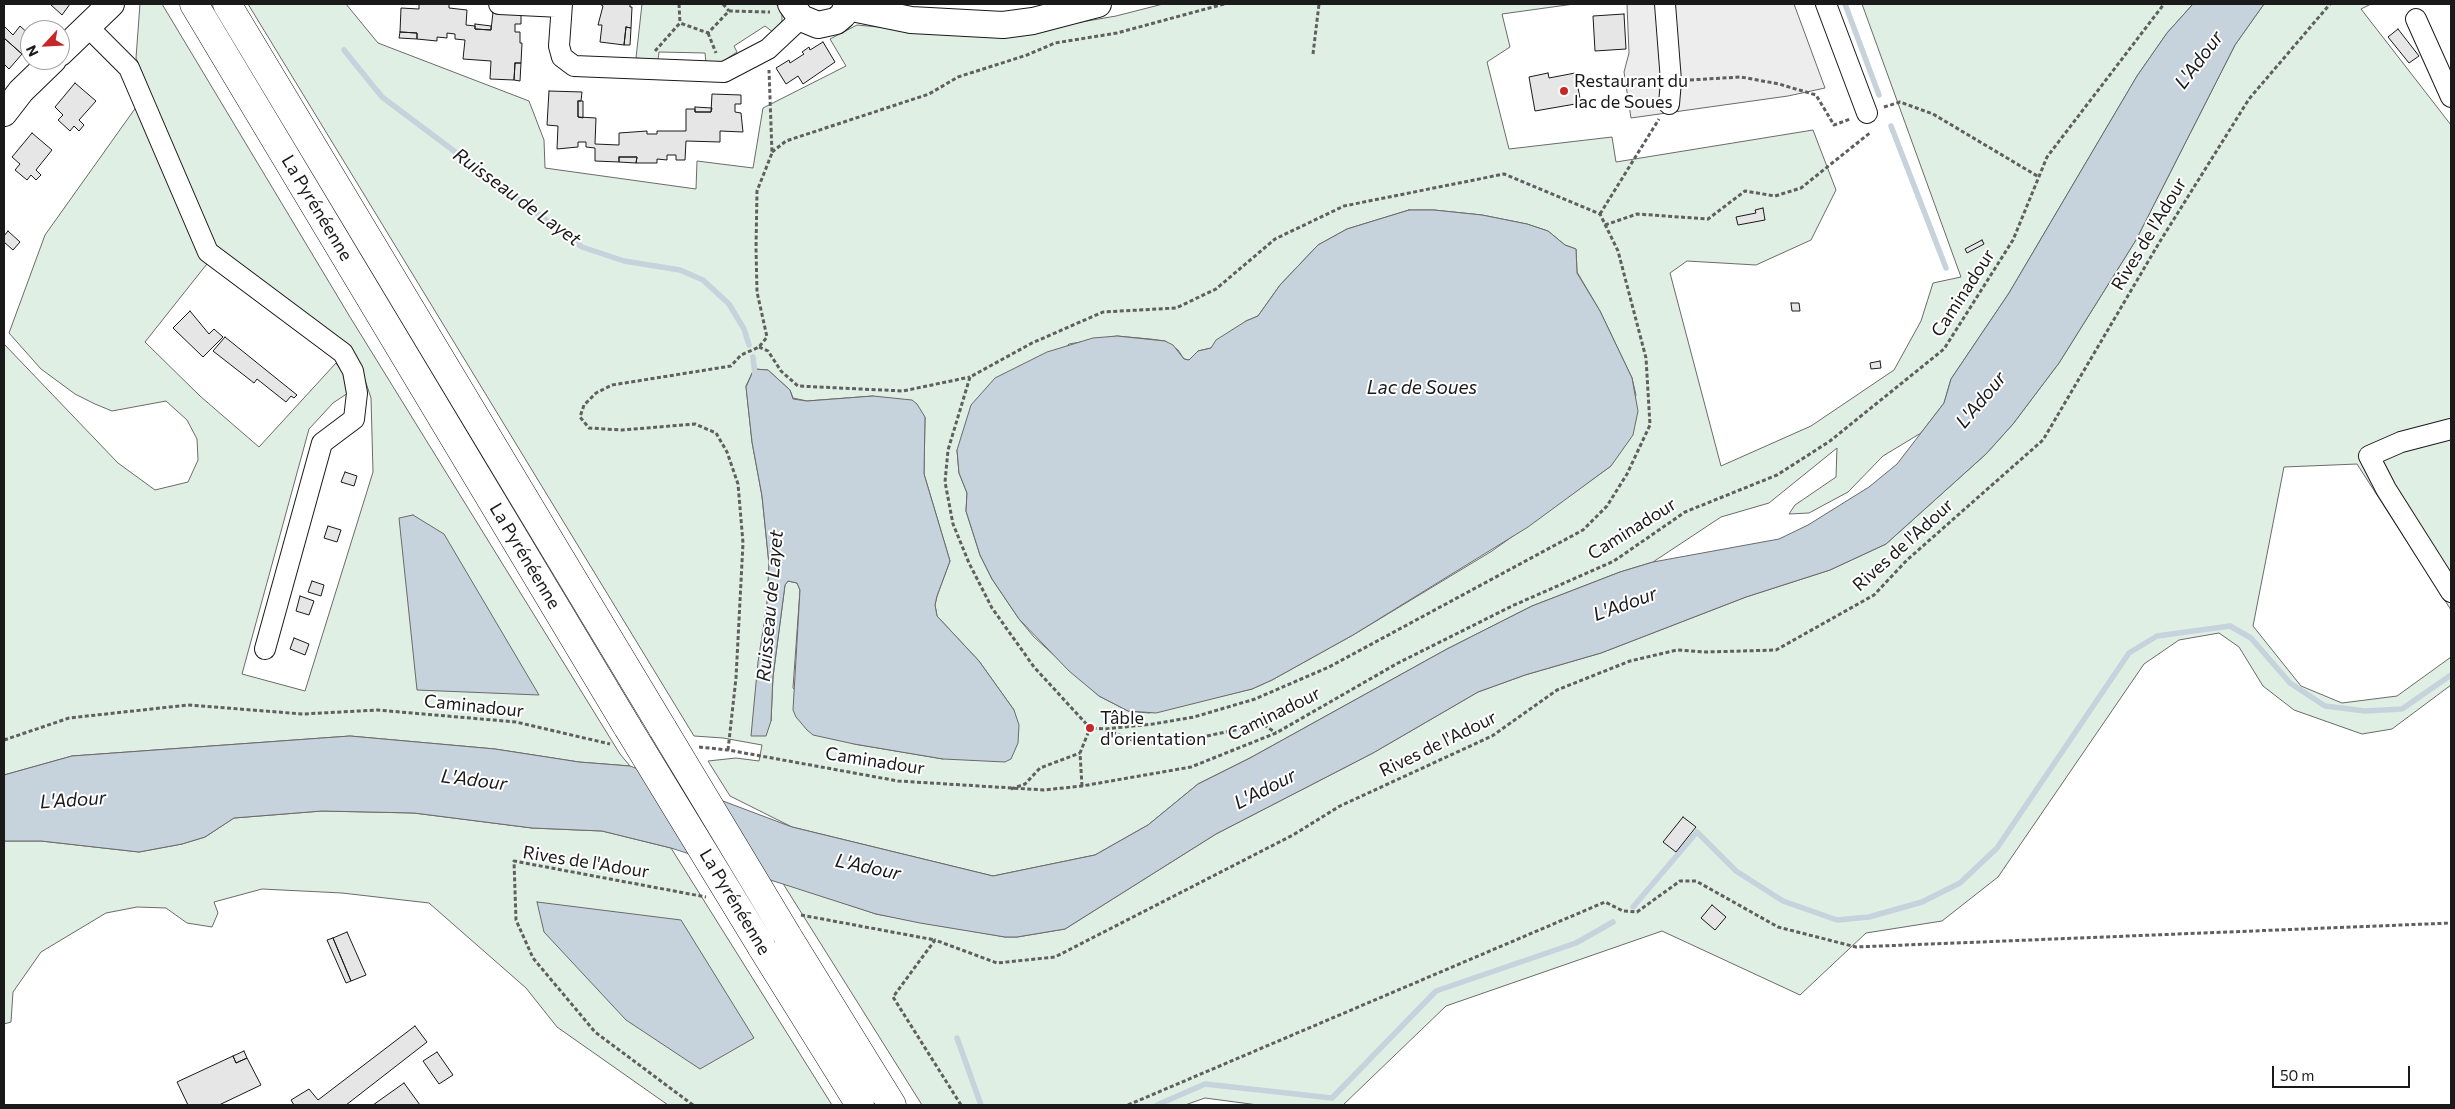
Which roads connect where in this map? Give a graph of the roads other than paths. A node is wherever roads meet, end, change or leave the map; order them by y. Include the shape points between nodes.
1 (111, 4) edge
2 (194, 4) edge
3 (227, 4) edge
4 (499, 4) edge
5 (1098, 4) edge
6 (1665, 4) edge
7 (1826, 4) edge
8 (561, 5) edge
9 (848, 6) edge
10 (794, 17) edge
11 (2416, 20) dead end
12 (87, 26) junction
13 (70, 43) edge
14 (43, 70) edge
15 (2451, 97) edge
16 (1669, 104) road end
17 (4, 113) edge
18 (1870, 122) road end
19 (2451, 429) edge
20 (2451, 592) edge
21 (265, 649) dead end
22 (860, 1105) edge
23 (892, 1105) edge

1 - 12 main road
2 - 22 highway, La Pyrénéenne, bridge via 624,736
3 - 23 highway, La Pyrénéenne, bridge via 663,729 792,925
4 - 8 street
5 - 9 main road via 1033,21 1003,25 911,20
6 - 16 street via 1671,81
7 - 18 street
8 - 10 street via 559,46 562,57 574,66 724,72 768,49
9 - 10 main road via 836,21 827,25
11 - 15 street
12 - 13 main road
12 - 21 street via 129,68 208,252 343,353 353,371 357,393 354,419 322,443
14 - 17 main road
19 - 20 street via 2401,442 2369,456

